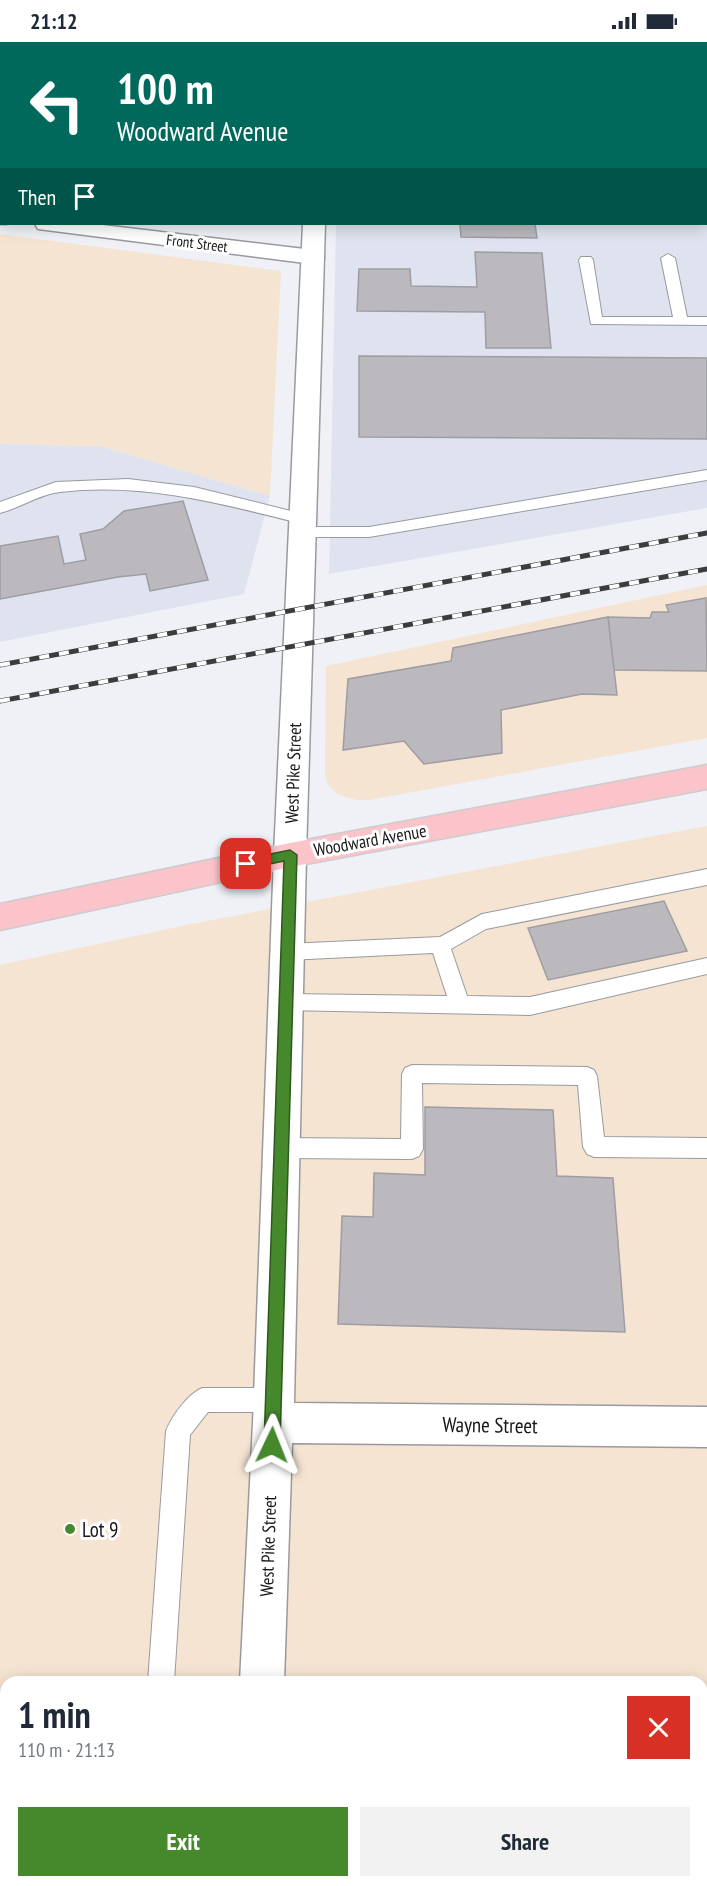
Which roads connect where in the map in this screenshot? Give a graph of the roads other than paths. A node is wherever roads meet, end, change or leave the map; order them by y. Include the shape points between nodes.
1 (54, 225) edge
2 (314, 225) edge
3 (313, 257) junction
4 (668, 258) dead end
5 (585, 260) dead end
6 (681, 321) junction
7 (707, 321) edge
8 (707, 475) edge
9 (0, 508) edge
10 (303, 526) junction
11 (707, 777) edge
12 (290, 855) junction
13 (707, 877) edge
14 (0, 917) edge
15 (440, 945) junction
16 (287, 952) junction
17 (707, 966) edge
18 (285, 1002) junction
19 (460, 1006) junction
20 (281, 1148) junction
21 (707, 1148) edge
22 (273, 1412) junction
23 (707, 1427) edge
24 (161, 1676) edge
25 (262, 1676) edge

1 - 3 street, Front Street
2 - 3 street, West Pike Street
3 - 10 street, West Pike Street
4 - 6 lane
5 - 6 lane via 596,321
6 - 7 lane
8 - 10 lane via 369,532
9 - 10 lane via 56,487 128,484 194,492
10 - 12 street, West Pike Street
11 - 12 main road, Woodward Avenue
12 - 14 main road, Woodward Avenue
12 - 16 street, West Pike Street
13 - 15 lane via 482,922
15 - 16 lane
15 - 19 lane
16 - 18 street, West Pike Street
17 - 19 lane via 530,1006
18 - 19 lane
18 - 20 street, West Pike Street
20 - 21 lane via 412,1149 412,1074 587,1076 594,1147
20 - 22 street, West Pike Street
22 - 23 street, Wayne Street
22 - 24 lane via 202,1400 178,1431
22 - 25 street, West Pike Street

